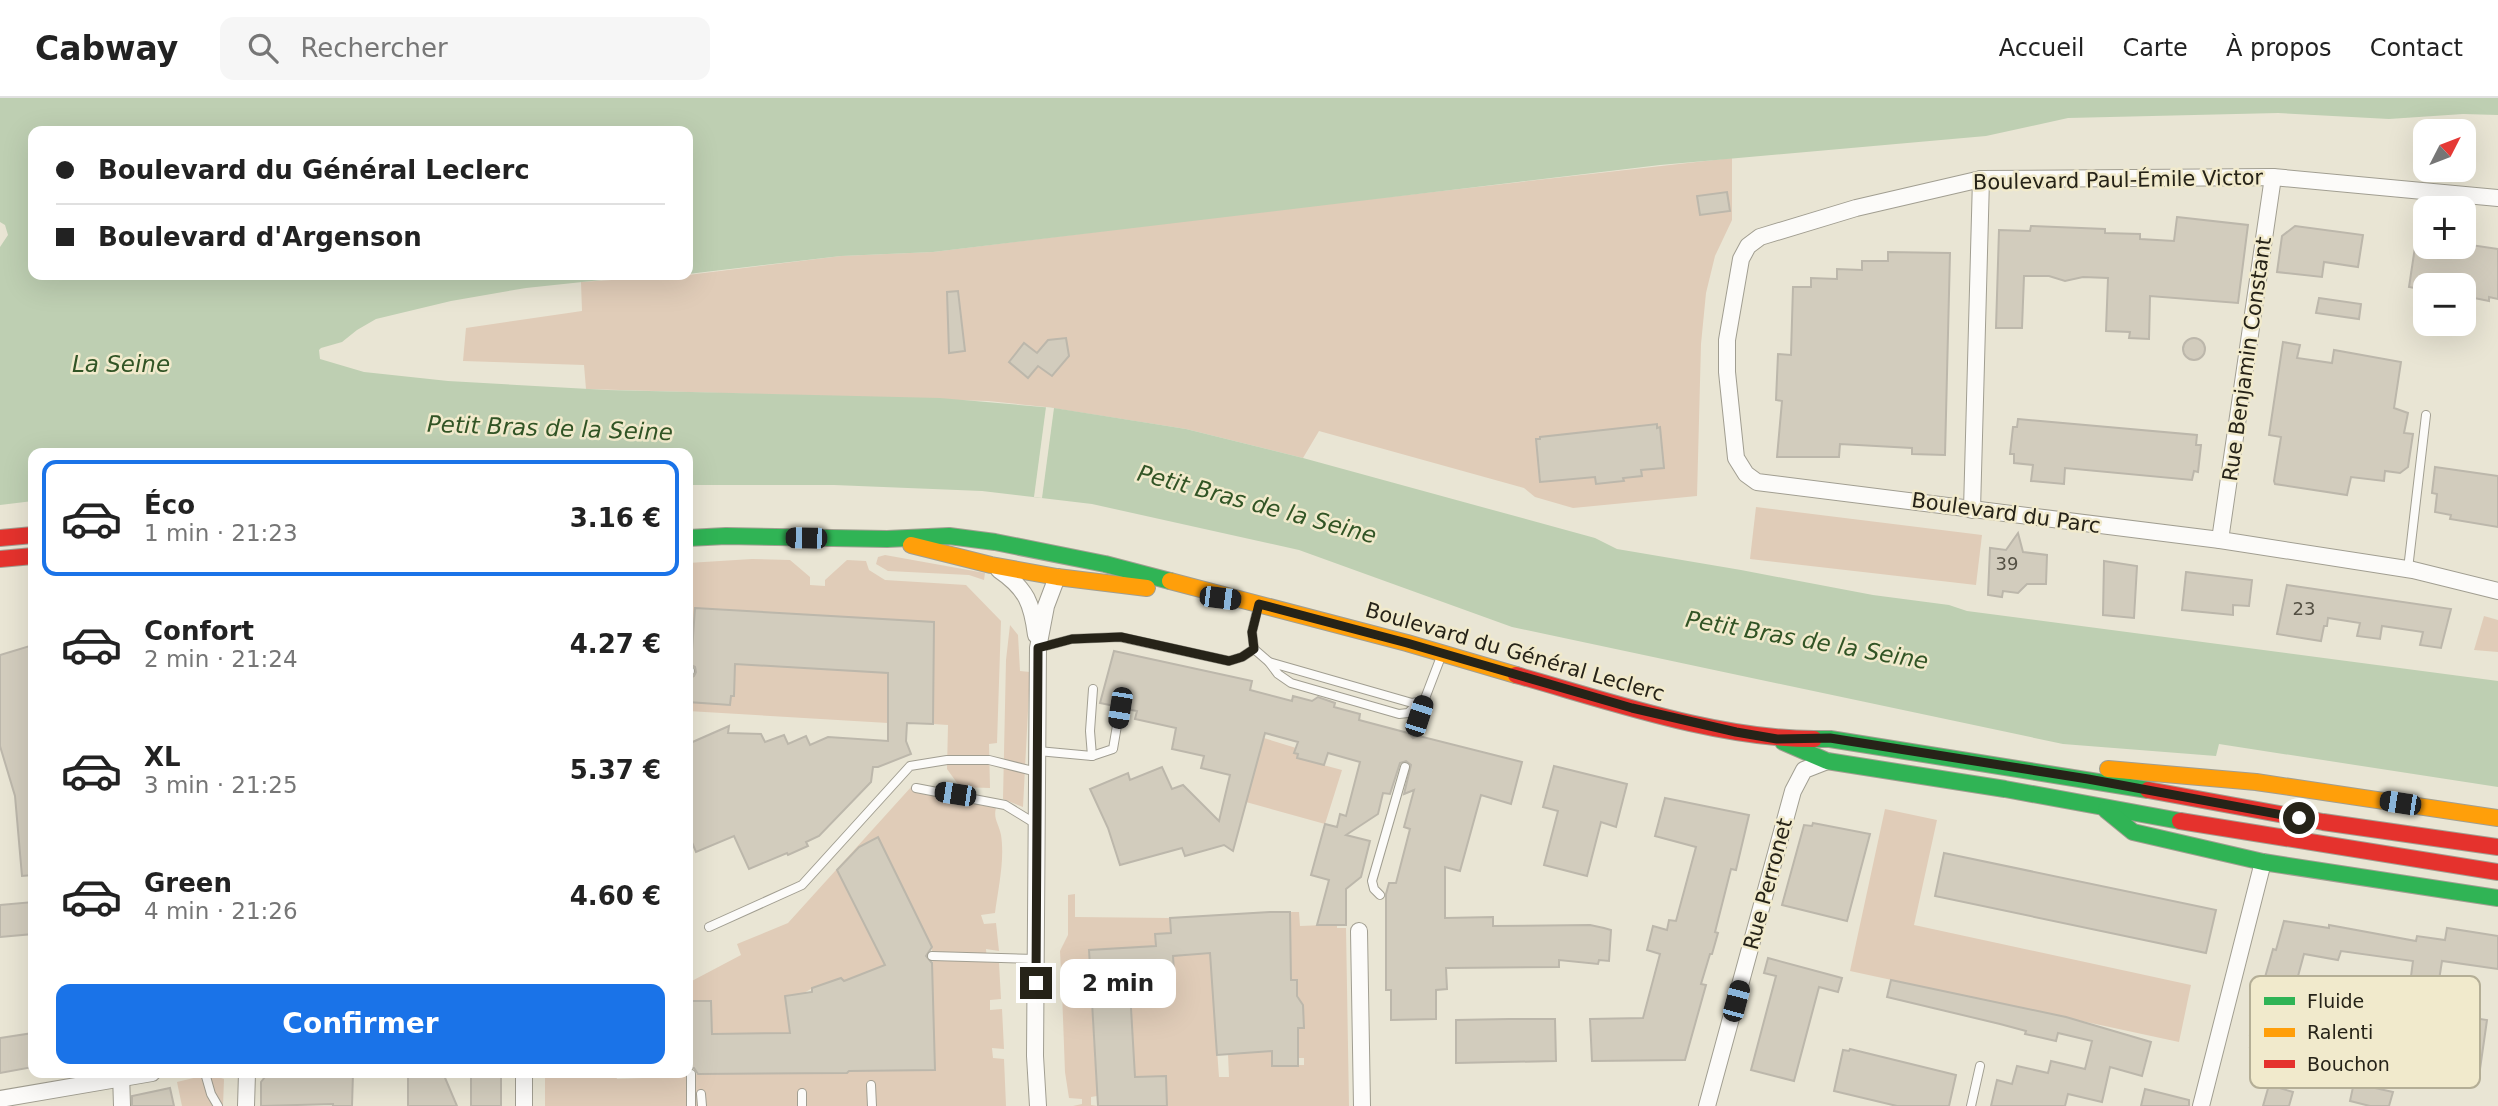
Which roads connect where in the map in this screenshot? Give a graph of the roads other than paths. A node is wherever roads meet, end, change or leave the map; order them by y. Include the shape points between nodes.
1 (2273, 177) junction
2 (1981, 179) junction
3 (2498, 198) edge
4 (1748, 246) joint
5 (2426, 415) dead end
6 (1972, 510) junction
7 (28, 535) edge
8 (0, 538) edge
9 (693, 538) edge
10 (887, 539) junction
11 (2220, 541) junction
12 (28, 556) edge
13 (0, 559) edge
14 (1089, 562) junction
15 (991, 565) junction
16 (2408, 569) junction
17 (1050, 576) junction
18 (2498, 591) edge
19 (1251, 603) junction
20 (1032, 606) junction
21 (1038, 648) junction
22 (1254, 649) junction
23 (1442, 653) junction
24 (1269, 662) junction
25 (1093, 689) dead end
26 (1422, 702) junction
27 (1120, 708) dead end
28 (1414, 732) dead end
29 (1777, 739) junction
30 (1038, 751) junction
31 (1092, 756) junction
32 (1827, 761) junction
33 (1405, 767) dead end
34 (1037, 772) junction
35 (2088, 779) junction
36 (916, 788) dead end
37 (2103, 808) junction
38 (2498, 818) edge
39 (1037, 825) junction
40 (2498, 847) edge
41 (2263, 862) junction
42 (2498, 872) edge
43 (1380, 895) dead end
44 (2498, 898) edge
45 (709, 927) dead end
46 (1359, 931) dead end
47 (932, 956) dead end
48 (1036, 959) junction
49 (1980, 1066) dead end
50 (114, 1078) edge
51 (122, 1078) edge
52 (207, 1078) edge
53 (247, 1078) edge
54 (524, 1078) edge
55 (691, 1078) edge
56 (871, 1085) dead end
57 (802, 1093) dead end
58 (702, 1094) dead end
59 (0, 1099) edge
60 (21, 1100) edge
61 (122, 1106) edge
62 (218, 1106) edge
63 (246, 1106) edge
64 (524, 1106) edge
65 (691, 1106) edge
66 (702, 1106) edge
67 (802, 1106) edge
68 (872, 1106) edge
69 (1038, 1106) edge
70 (1362, 1106) edge
71 (1707, 1106) edge
72 (1971, 1106) edge
73 (2201, 1106) edge

1 - 2 street, Boulevard Paul-Émile Victor
1 - 3 street, Boulevard Paul-Émile Victor
1 - 11 street, Rue Benjamin Constant
2 - 4 street, Boulevard Paul-Émile Victor via 1856,208 1760,237
2 - 6 street
4 - 6 street, Boulevard du Parc via 1741,260 1727,340 1736,458 1746,474 1757,482
5 - 16 lane
6 - 11 street, Boulevard du Parc
7 - 8 main road
9 - 10 main road, Boulevard du Général Leclerc
10 - 14 main road, Boulevard du Général Leclerc via 949,536
10 - 15 main road, Boulevard du Général Leclerc
11 - 16 street, Boulevard du Parc
12 - 13 main road
14 - 17 street via 1056,565
14 - 19 main road, Boulevard du Général Leclerc
15 - 17 main road, Boulevard du Général Leclerc
15 - 20 street via 1016,582
16 - 18 street, Boulevard du Parc
17 - 19 main road, Boulevard du Général Leclerc
17 - 20 street
17 - 21 street
19 - 22 lane
19 - 23 main road, Boulevard du Général Leclerc
20 - 21 street
21 - 22 lane via 1072,639 1121,637 1229,661
21 - 30 street
22 - 24 lane
23 - 26 lane
23 - 29 main road, Boulevard du Général Leclerc via 1632,708
24 - 26 lane via 1412,704
24 - 26 lane via 1291,683 1399,714
25 - 31 lane
26 - 28 lane
27 - 31 lane via 1114,749
29 - 32 main road, Boulevard du Général Leclerc
29 - 35 main road, Boulevard du Général Leclerc via 1830,738
30 - 31 lane
30 - 34 street
32 - 37 main road, Boulevard du Général Leclerc
32 - 71 street, Rue Perronet via 1804,770 1793,791
33 - 43 lane via 1372,881
34 - 39 street
34 - 45 lane via 989,760 910,766 802,885
35 - 38 main road via 2110,768 2256,782
35 - 40 main road, Boulevard du Général Leclerc
36 - 39 lane via 1004,805
37 - 41 main road via 2133,832
37 - 42 main road, Boulevard du Général Leclerc
39 - 48 street
41 - 44 main road
41 - 73 street
46 - 70 street
47 - 48 lane
48 - 69 street
49 - 72 lane
50 - 60 street
51 - 61 street
52 - 62 lane
53 - 63 street
54 - 64 street
55 - 65 lane
56 - 68 lane
57 - 67 lane
58 - 66 lane
59 - 60 street

